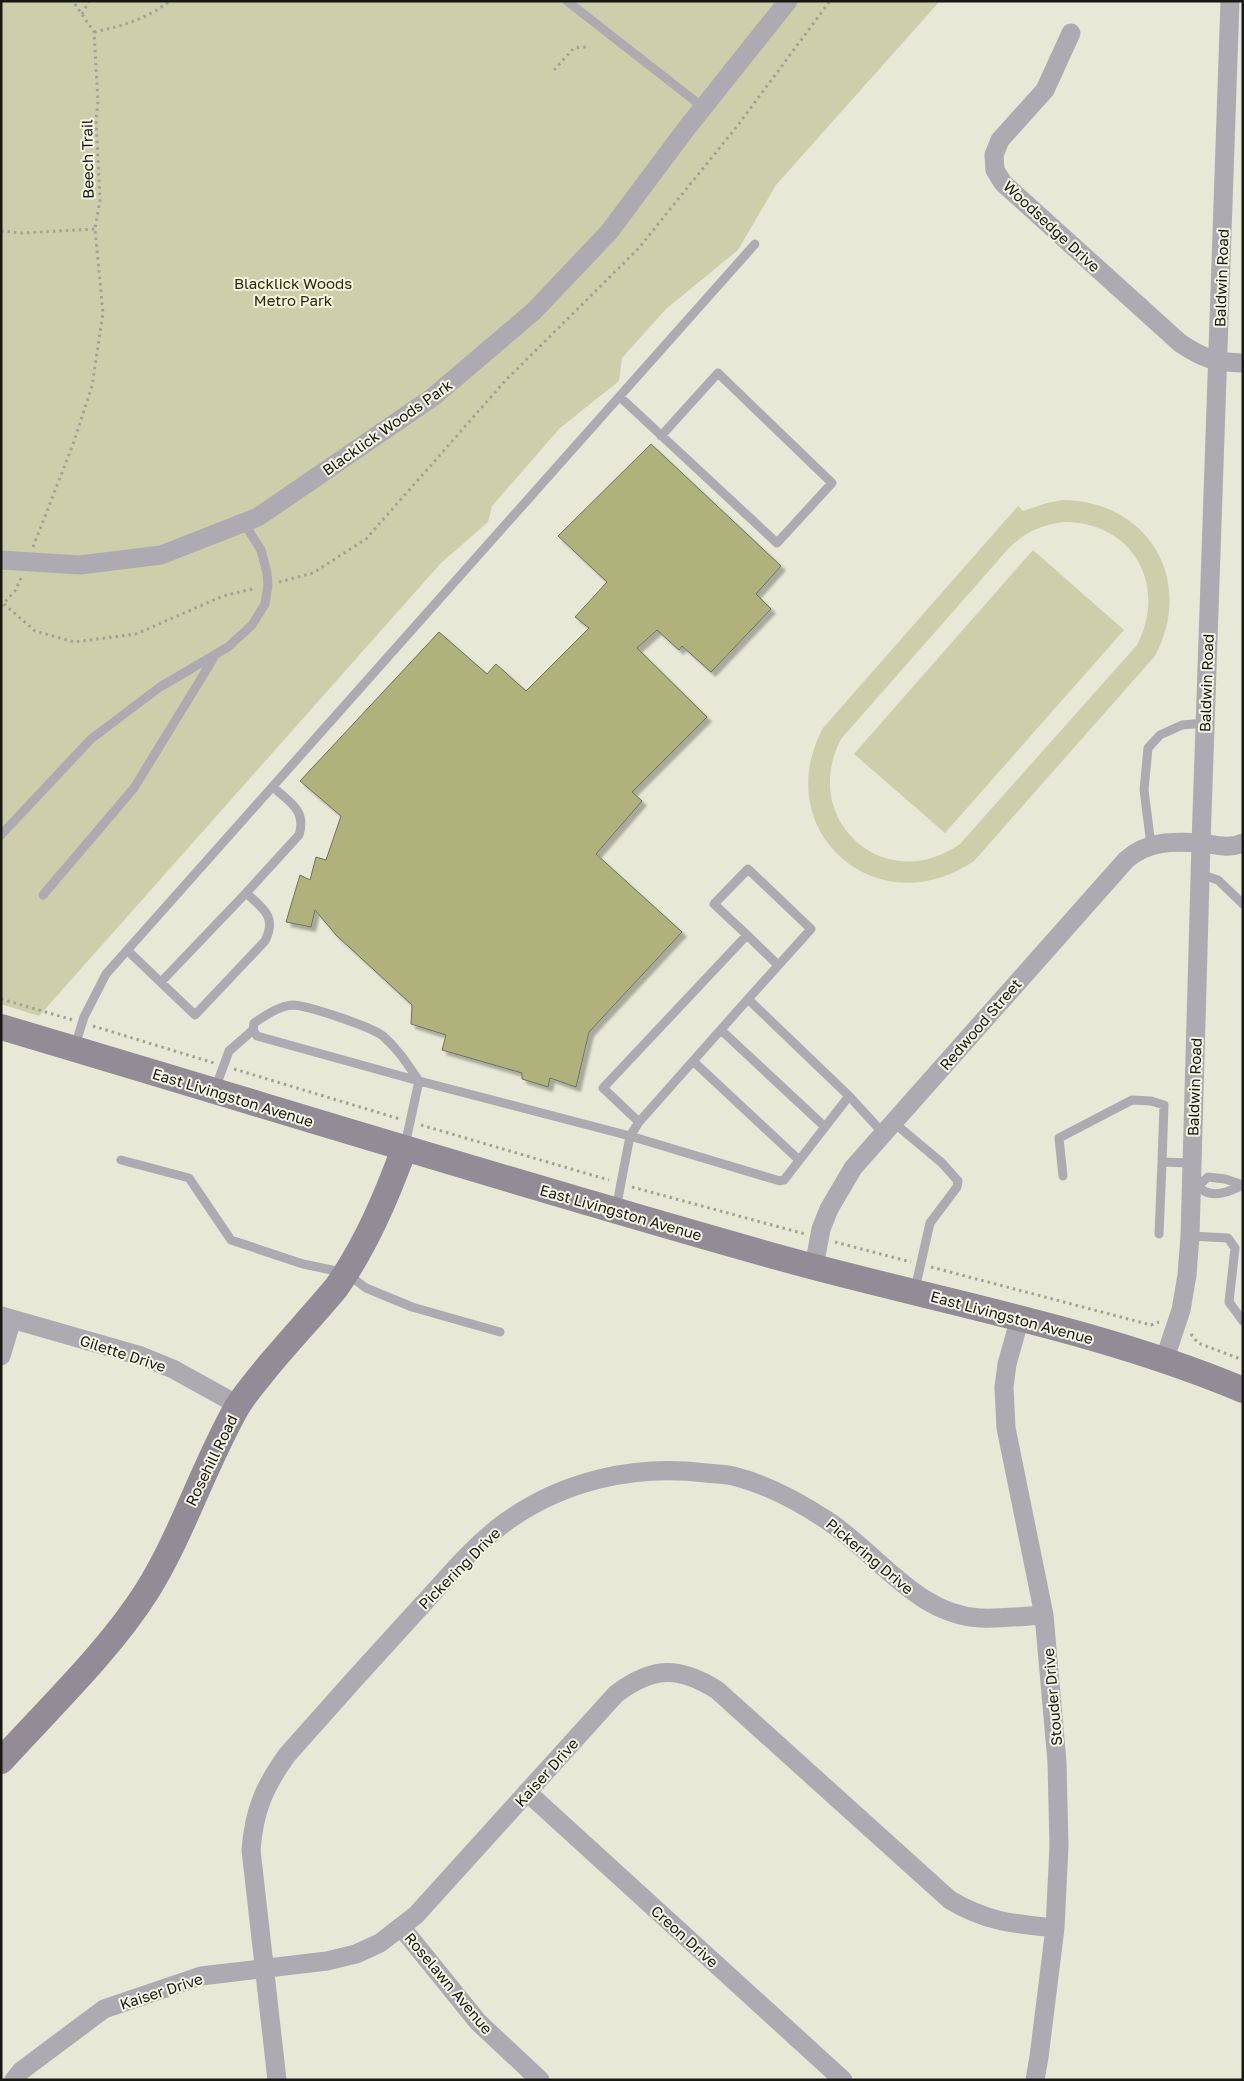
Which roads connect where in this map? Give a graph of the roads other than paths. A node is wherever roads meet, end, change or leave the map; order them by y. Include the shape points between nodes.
1 (567, 1) edge
2 (788, 1) edge
3 (1230, 1) edge
4 (1071, 33) dead end
5 (704, 108) junction
6 (755, 244) dead end
7 (1218, 362) junction
8 (1243, 363) edge
9 (620, 397) junction
10 (662, 436) junction
11 (244, 523) junction
12 (1, 560) edge
13 (216, 654) junction
14 (1205, 723) junction
15 (272, 787) junction
16 (1, 835) edge
17 (1201, 843) junction
18 (1151, 844) junction
19 (1243, 844) edge
20 (1200, 874) junction
21 (246, 893) junction
22 (42, 895) dead end
23 (1243, 904) edge
24 (747, 935) junction
25 (127, 950) junction
26 (778, 965) junction
27 (161, 982) junction
28 (748, 999) junction
29 (1, 1027) edge
30 (253, 1030) junction
31 (721, 1030) junction
32 (74, 1049) junction
33 (693, 1061) junction
34 (419, 1081) junction
35 (214, 1092) junction
36 (849, 1096) junction
37 (639, 1122) junction
38 (825, 1127) junction
39 (888, 1127) junction
40 (630, 1136) junction
41 (404, 1149) junction
42 (121, 1160) dead end
43 (799, 1160) junction
44 (1162, 1162) junction
45 (1191, 1163) junction
46 (1063, 1176) dead end
47 (1194, 1185) junction
48 (1243, 1185) edge
49 (615, 1211) junction
50 (1159, 1234) dead end
51 (1190, 1236) junction
52 (1239, 1248) edge
53 (814, 1267) junction
54 (346, 1273) junction
55 (914, 1292) junction
56 (7, 1317) edge
57 (1020, 1318) junction
58 (1243, 1321) edge
59 (500, 1332) dead end
60 (1, 1356) edge
61 (1164, 1361) junction
62 (1243, 1390) edge
63 (238, 1405) junction
64 (1044, 1615) junction
65 (1, 1760) edge
66 (527, 1792) junction
67 (402, 1928) junction
68 (1055, 1928) junction
69 (264, 1969) junction
70 (14, 2080) edge
71 (277, 2080) edge
72 (540, 2080) edge
73 (843, 2080) edge
74 (1035, 2080) edge

1 - 5 lane
2 - 5 street, Blacklick Woods Park
3 - 7 street, Baldwin Road
4 - 7 street, Woodsedge Drive via 1045,90 1000,140 994,155 995,170 1003,183 1180,343 1198,355
5 - 11 street, Blacklick Woods Park via 609,232 534,311 433,397 258,517
6 - 9 lane
7 - 8 street, Woodsedge Drive
7 - 14 street, Baldwin Road
9 - 10 lane
9 - 15 lane
10 - 10 lane via 777,543 832,482 718,373
11 - 12 street, Blacklick Woods Park via 161,555 80,565
11 - 13 lane via 261,550 267,573 265,604 252,625
13 - 16 lane via 160,687 91,739
13 - 22 lane via 134,788
14 - 17 street, Baldwin Road
14 - 18 lane via 1182,725 1160,735 1148,748 1144,790
15 - 21 lane via 300,812 303,824 299,834
15 - 25 lane
17 - 18 street
17 - 19 street via 1222,848
17 - 20 street, Baldwin Road
18 - 39 street, Redwood Street via 1126,860
20 - 23 lane via 1218,880
20 - 45 street, Baldwin Road
21 - 27 lane
21 - 27 lane via 264,909 271,921 270,931 265,941 195,1015
24 - 26 lane
24 - 26 lane via 714,904 748,869 811,929
24 - 37 lane via 603,1088
25 - 27 lane
25 - 32 lane via 106,974 82,1023
26 - 28 lane
28 - 31 lane
28 - 36 lane
29 - 32 main road, East Livingston Avenue
30 - 34 lane via 257,1036
30 - 34 lane via 254,1023 293,1005 364,1025 382,1034 396,1048
30 - 35 lane via 229,1051
31 - 33 lane
31 - 38 lane
32 - 35 main road, East Livingston Avenue
33 - 37 lane
33 - 43 lane
34 - 40 lane
34 - 41 lane
35 - 41 main road, East Livingston Avenue
36 - 38 lane
36 - 39 lane
37 - 40 lane
38 - 43 lane
39 - 53 street, Redwood Street via 840,1186 819,1238
39 - 55 lane via 942,1163 958,1181 957,1188 930,1224
40 - 43 lane via 776,1181 784,1180
40 - 49 lane
41 - 49 main road, East Livingston Avenue
41 - 54 main road, Rosehill Road via 386,1198
42 - 54 lane via 189,1178 231,1240 303,1264
44 - 45 lane
44 - 46 lane via 1164,1105 1152,1100 1132,1100 1059,1138
44 - 50 lane
45 - 47 street, Baldwin Road
47 - 48 lane via 1208,1177
47 - 48 lane via 1206,1192 1226,1193
47 - 51 street, Baldwin Road
49 - 53 main road, East Livingston Avenue
51 - 52 lane via 1228,1238
51 - 61 street, Baldwin Road via 1181,1310
52 - 58 lane via 1229,1302
53 - 55 main road, East Livingston Avenue
54 - 59 lane via 366,1288 412,1307
54 - 63 main road, Rosehill Road
55 - 57 main road, East Livingston Avenue
56 - 60 street
56 - 63 street, Gilette Drive via 141,1356 173,1369
57 - 61 main road, East Livingston Avenue
57 - 64 street, Stouder Drive via 1004,1387 1006,1428
61 - 62 main road, East Livingston Avenue
63 - 65 main road, Rosehill Road via 146,1592 106,1645
64 - 68 street, Stouder Drive via 1057,1762 1059,1846
64 - 69 street, Pickering Drive via 979,1618 945,1610 921,1598 848,1534 817,1513 782,1494 734,1476 685,1470 635,1471 587,1482 543,1498 502,1524 466,1557 287,1755 271,1777 253,1824 251,1850
66 - 67 street, Kaiser Drive
66 - 68 street, Kaiser Drive via 616,1694 648,1675 684,1674 717,1690 950,1900 972,1913 1003,1922
66 - 73 street, Creon Drive
67 - 69 street, Kaiser Drive via 356,1954
67 - 72 street, Roselawn Avenue via 478,2022
68 - 74 street, Stouder Drive
69 - 70 street, Kaiser Drive via 201,1976 104,2009 21,2071
69 - 71 street, Pickering Drive

